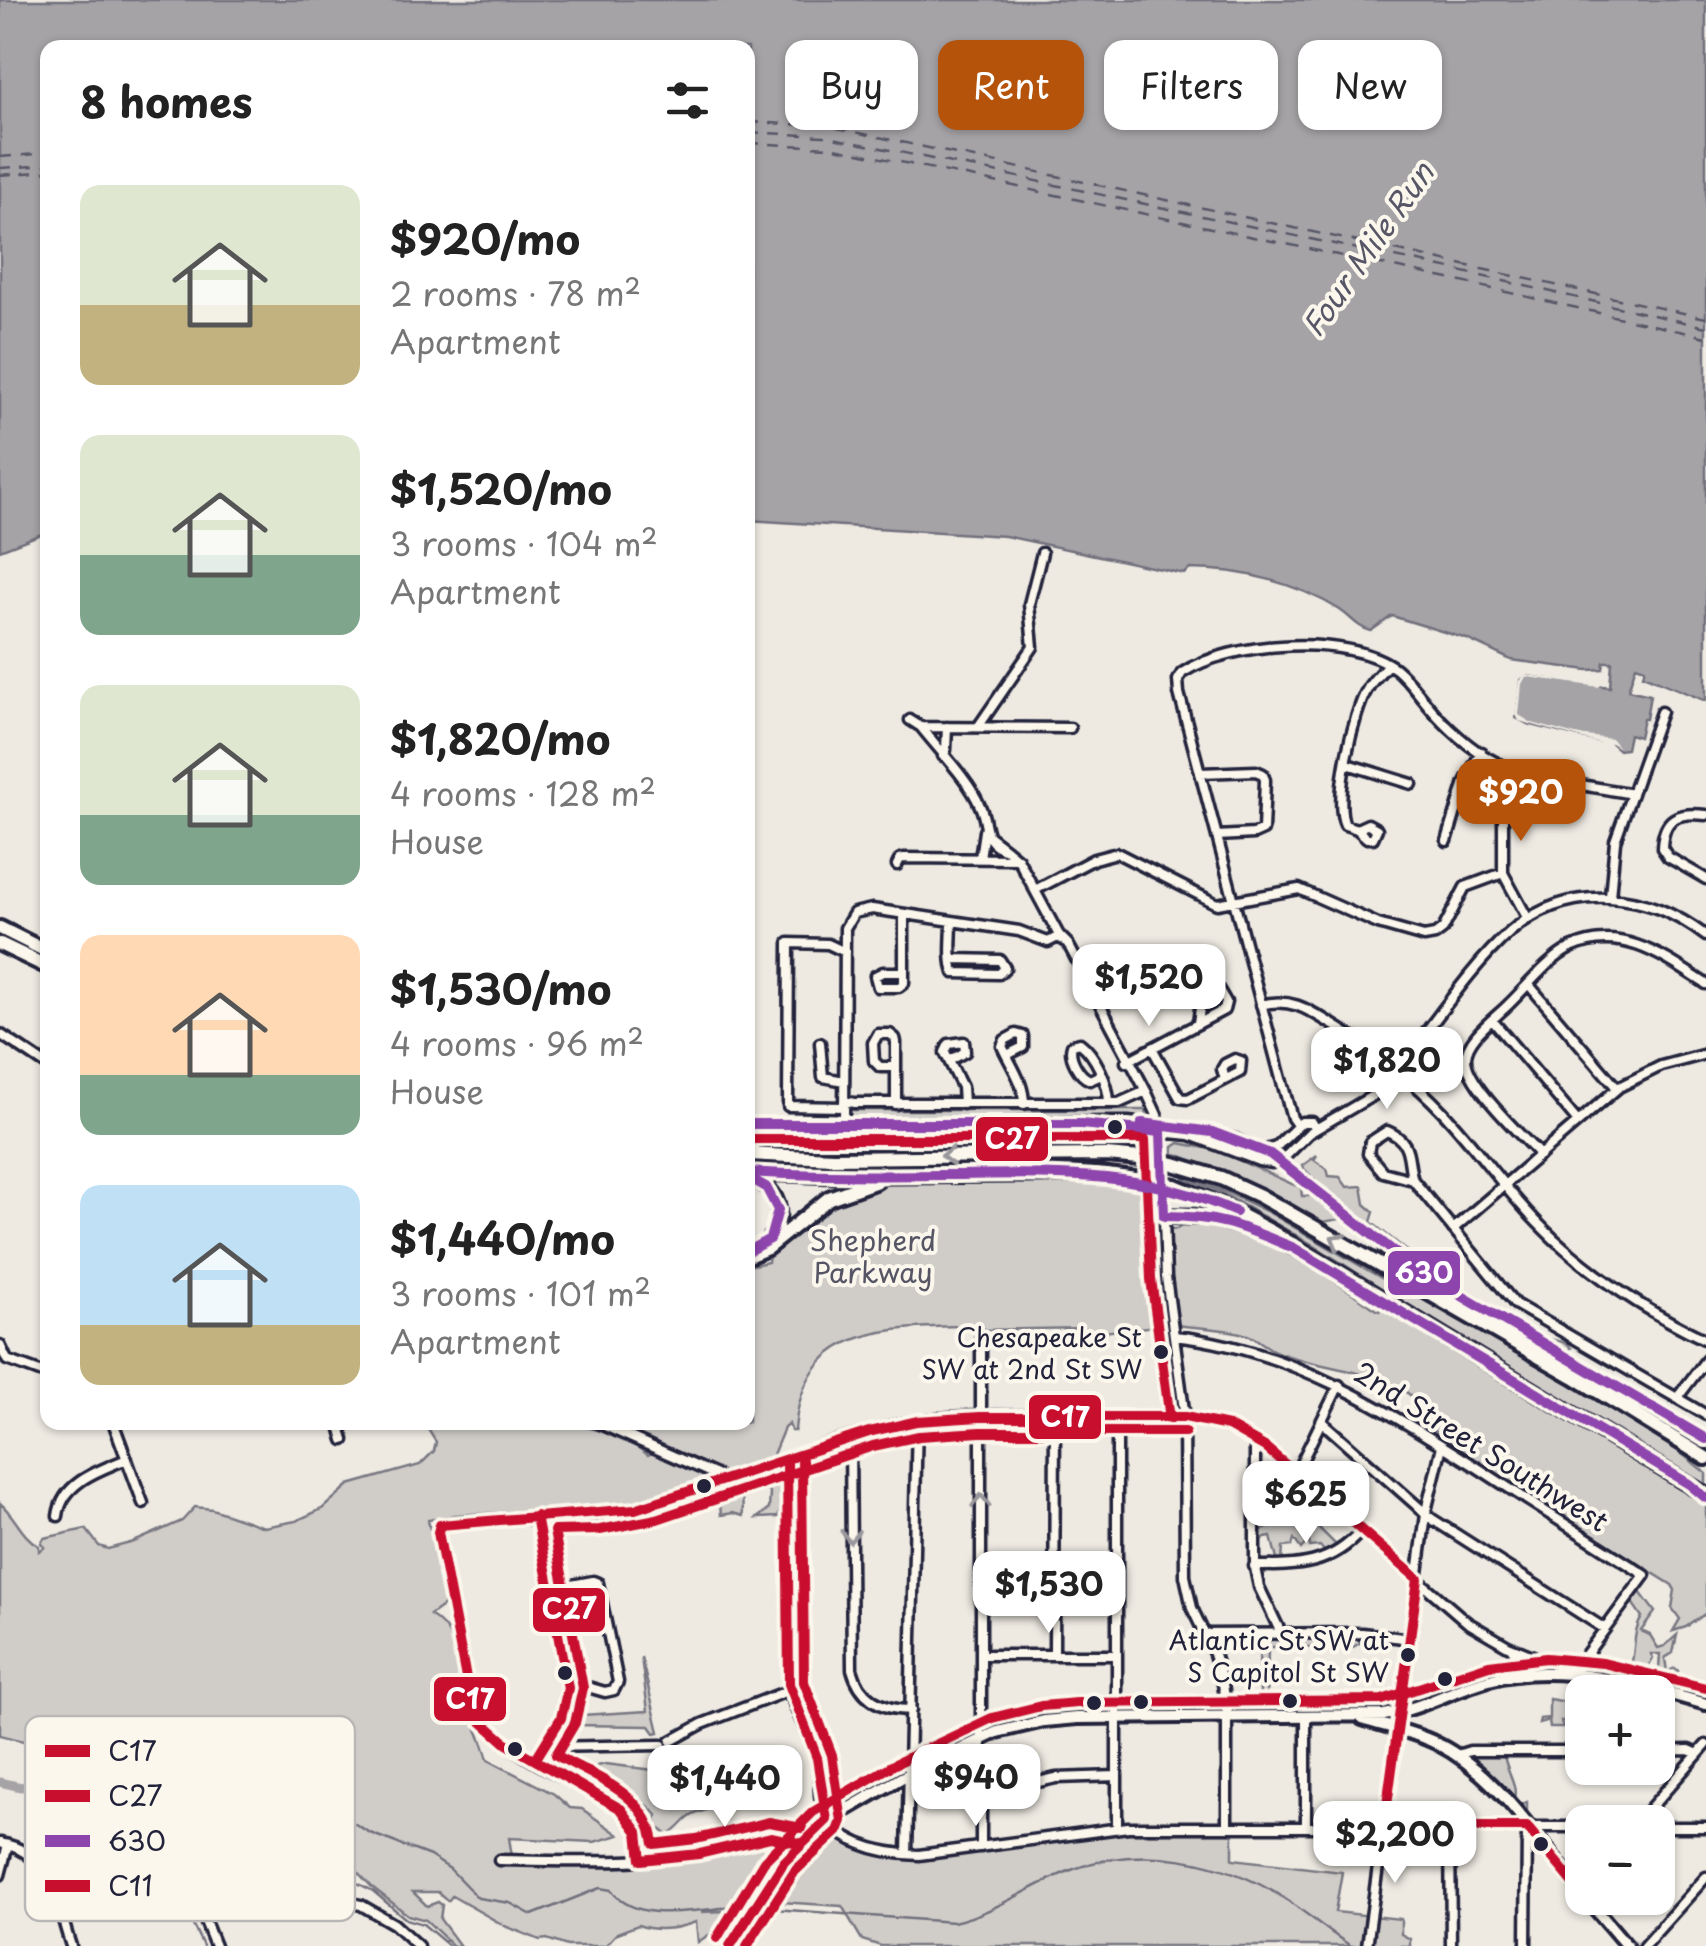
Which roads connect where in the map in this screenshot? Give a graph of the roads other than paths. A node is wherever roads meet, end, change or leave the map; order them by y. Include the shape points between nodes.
1 (1042, 552) dead end
2 (1388, 664) junction
3 (1661, 712) dead end
4 (910, 720) dead end
5 (946, 727) junction
6 (921, 728) junction
7 (978, 728) junction
8 (1070, 728) dead end
9 (1481, 752) junction
10 (943, 756) junction
11 (1347, 764) junction
12 (1504, 766) junction
13 (1200, 773) junction
14 (1412, 784) dead end
15 (1632, 794) junction
16 (1706, 815) edge
17 (1357, 829) dead end
18 (987, 834) junction
19 (1217, 836) junction
20 (1447, 840) dead end
21 (980, 858) junction
22 (1018, 859) junction
23 (898, 865) dead end
24 (1504, 873) junction
25 (1706, 878) edge
26 (1035, 890) junction
27 (1610, 897) junction
28 (1234, 902) junction
29 (904, 914) junction
30 (1528, 919) junction
31 (952, 921) junction
32 (1, 932) edge
33 (1060, 936) junction
34 (1706, 936) edge
35 (40, 949) edge
36 (845, 952) junction
37 (952, 959) junction
38 (40, 961) edge
39 (904, 972) dead end
40 (1117, 977) dead end
41 (1706, 984) edge
42 (1529, 985) junction
43 (1090, 992) junction
44 (1261, 1005) junction
45 (1492, 1020) junction
46 (1198, 1023) junction
47 (0, 1034) edge
48 (820, 1043) dead end
49 (1152, 1048) junction
50 (1706, 1054) edge
51 (1007, 1056) dead end
52 (40, 1061) edge
53 (949, 1061) dead end
54 (1128, 1062) junction
55 (896, 1067) junction
56 (1398, 1069) junction
57 (1101, 1075) junction
58 (1226, 1079) dead end
59 (844, 1081) junction
60 (1617, 1088) junction
61 (1144, 1092) junction
62 (844, 1104) junction
63 (896, 1104) junction
64 (963, 1104) junction
65 (1024, 1104) junction
66 (1109, 1104) junction
67 (1578, 1122) junction
68 (755, 1124) edge
69 (844, 1124) junction
70 (1297, 1125) junction
71 (1160, 1128) junction
72 (1316, 1129) junction
73 (1194, 1137) junction
74 (1282, 1142) junction
75 (1262, 1150) junction
76 (1291, 1150) junction
77 (755, 1154) edge
78 (1540, 1156) junction
79 (1162, 1159) junction
80 (1279, 1160) junction
81 (1298, 1173) junction
82 (755, 1174) edge
83 (986, 1174) junction
84 (755, 1178) edge
85 (1413, 1180) junction
86 (1163, 1184) junction
87 (1504, 1188) junction
88 (1164, 1216) junction
89 (1453, 1229) junction
90 (1386, 1247) junction
91 (755, 1249) edge
92 (755, 1252) edge
93 (1329, 1267) junction
94 (982, 1335) dead end
95 (1174, 1336) junction
96 (1706, 1340) edge
97 (0, 1346) edge
98 (1706, 1360) edge
99 (40, 1372) edge
100 (1574, 1376) junction
101 (1339, 1385) junction
102 (1677, 1398) junction
103 (1706, 1415) edge
104 (980, 1417) junction
105 (1055, 1417) junction
106 (1117, 1417) junction
107 (1185, 1417) junction
108 (917, 1421) junction
109 (1322, 1422) junction
110 (117, 1430) edge
111 (342, 1430) edge
112 (614, 1430) edge
113 (850, 1439) junction
114 (344, 1440) dead end
115 (1255, 1440) junction
116 (1706, 1440) edge
117 (1442, 1446) junction
118 (126, 1458) junction
119 (1706, 1458) edge
120 (787, 1460) junction
121 (1296, 1473) junction
122 (727, 1480) junction
123 (1706, 1496) edge
124 (143, 1504) dead end
125 (1426, 1514) junction
126 (58, 1516) dead end
127 (536, 1516) junction
128 (1362, 1530) junction
129 (1254, 1566) junction
130 (1418, 1579) junction
131 (550, 1590) junction
132 (1605, 1628) junction
133 (1281, 1633) junction
134 (1204, 1634) junction
135 (1411, 1639) junction
136 (1508, 1646) junction
137 (981, 1655) junction
138 (1054, 1655) junction
139 (1117, 1655) junction
140 (1573, 1672) junction
141 (1516, 1675) junction
142 (567, 1682) junction
143 (785, 1692) junction
144 (1706, 1704) edge
145 (910, 1710) junction
146 (1399, 1713) junction
147 (1117, 1718) junction
148 (1227, 1718) junction
149 (1306, 1718) junction
150 (1356, 1718) junction
151 (1397, 1729) junction
152 (551, 1734) junction
153 (981, 1738) junction
154 (566, 1744) junction
155 (1706, 1745) edge
156 (542, 1747) junction
157 (1675, 1750) edge
158 (1565, 1751) edge
159 (1698, 1754) junction
160 (1456, 1755) junction
161 (535, 1760) junction
162 (909, 1774) junction
163 (1116, 1776) junction
164 (981, 1795) junction
165 (1653, 1805) edge
166 (827, 1820) junction
167 (1306, 1826) junction
168 (1384, 1826) junction
169 (1227, 1827) junction
170 (1450, 1827) junction
171 (1527, 1827) junction
172 (1565, 1827) edge
173 (1675, 1827) edge
174 (1706, 1827) edge
175 (1116, 1828) junction
176 (800, 1843) junction
177 (4, 1844) edge
178 (981, 1847) junction
179 (907, 1854) junction
180 (499, 1860) dead end
181 (641, 1860) junction
182 (1565, 1872) edge
183 (0, 1875) edge
184 (1706, 1877) edge
185 (355, 1904) edge
186 (1601, 1915) edge
187 (63, 1921) edge
188 (205, 1921) edge
189 (1368, 1943) edge
190 (72, 1946) edge
191 (215, 1946) edge
192 (418, 1946) edge
193 (730, 1946) edge
194 (1451, 1946) edge
195 (1526, 1946) edge
196 (1627, 1946) edge
197 (1644, 1946) edge

1 - 7 street via 1028,608 1033,647
2 - 9 street
2 - 11 street via 1365,693
2 - 13 street via 1358,650 1300,644 1251,650 1186,670 1179,691
3 - 15 street
4 - 6 street
5 - 6 street
5 - 7 street
5 - 10 street
6 - 10 street
7 - 8 street
9 - 12 street
9 - 20 street
10 - 18 street via 979,803
11 - 14 street
11 - 17 street via 1342,818
12 - 15 street
12 - 24 street
13 - 19 street
13 - 19 street via 1256,771 1266,780 1263,830
15 - 27 street via 1613,850
16 - 25 street via 1672,818 1662,848
18 - 21 street
18 - 22 street
19 - 28 street
21 - 22 street
21 - 23 street via 904,858
22 - 26 street
24 - 28 street via 1466,887 1443,929 1430,936 1378,924 1300,889
24 - 30 street
26 - 28 street via 1116,853 1216,904
26 - 33 street
27 - 30 street via 1562,903
27 - 34 street via 1656,906
28 - 44 street
29 - 31 street
29 - 36 street via 854,913 845,925
29 - 39 street
30 - 56 street via 1497,945
31 - 33 street via 1048,942
31 - 37 street
32 - 35 highway
32 - 38 highway
33 - 43 street
36 - 59 street
36 - 62 street via 789,942 788,1106
37 - 37 street via 959,974 999,974 1005,968 1000,960
40 - 43 street
41 - 42 street via 1658,953 1618,940 1570,949
42 - 45 street
42 - 60 street
43 - 54 street
44 - 56 street via 1300,1005
44 - 70 street
45 - 67 street
45 - 78 street via 1469,1046 1471,1077
46 - 46 street via 1204,986 1212,980 1226,1006
46 - 49 street
47 - 52 street
48 - 59 street via 822,1078
49 - 54 street
49 - 58 street via 1180,1098
50 - 60 street
51 - 65 street via 1023,1086
53 - 64 street
54 - 61 street
55 - 55 street via 874,1062 880,1033 895,1038
55 - 63 street
56 - 72 street via 1374,1095
56 - 87 street
57 - 57 street via 1084,1078 1072,1045 1084,1044
57 - 66 street
59 - 62 street
60 - 67 street
61 - 66 street
61 - 71 street
62 - 63 street
62 - 69 street
63 - 64 street
64 - 65 street
65 - 66 street
67 - 78 street
68 - 69 street
69 - 71 street
70 - 72 street via 1307,1121
70 - 74 street
71 - 73 street
71 - 75 street via 1220,1134
71 - 79 street
72 - 76 street
73 - 79 street via 1173,1140
73 - 80 street via 1259,1161
74 - 75 street
74 - 76 street
75 - 80 street
76 - 80 street
76 - 81 street
79 -> 77 highway
78 - 87 street
79 - 86 street
100 -> 79 highway via 1254,1193
80 - 81 street
81 - 90 street
82 - 83 highway
83 - 86 highway via 1100,1174
83 - 92 highway via 854,1187
84 - 91 highway via 772,1192 779,1216 770,1239
85 - 85 street via 1410,1152 1394,1134 1382,1132 1370,1142 1368,1154 1381,1170
85 - 89 street
86 - 88 street
86 - 93 highway via 1227,1208
87 - 89 street
87 - 96 street via 1599,1276
88 - 93 highway via 1242,1225
88 - 95 street
89 - 102 street via 1517,1306
90 - 100 highway
90 - 116 street
93 - 123 highway
94 - 104 street
95 - 101 street, 2nd Street Southwest via 1259,1354
95 - 107 street
97 - 99 street via 6,1360
98 - 102 street
100 - 119 highway
101 - 109 street
101 - 117 street, 2nd Street Southwest
102 - 103 street
104 - 105 street
104 - 108 street
137 -> 104 street
105 - 106 street
105 - 138 street
106 - 107 street
106 - 139 street
107 - 115 street
107 - 134 street via 1185,1576
108 - 113 street
108 - 145 street
109 - 121 street
109 - 125 street
110 - 118 street
111 - 114 street
112 - 122 street
113 - 120 street
113 -> 145 street via 852,1669 870,1700
115 - 121 street
115 - 129 street
117 - 125 street
117 - 132 street, 2nd Street Southwest via 1644,1574
118 - 124 street
118 - 126 street via 82,1477
120 - 122 street
120 - 143 street
121 - 128 street
122 - 127 street via 628,1510
125 - 130 street
125 - 132 street
127 - 131 street
127 - 161 street via 444,1523 438,1530 472,1706 496,1738
128 - 129 street via 1319,1562
128 - 130 street
129 - 133 street
130 - 135 street
130 - 136 street via 1467,1622
131 - 142 street
131 - 142 street via 598,1583 618,1682 605,1692
132 - 140 street
133 - 134 street
133 - 135 street
134 - 148 street via 1220,1672
135 - 146 street
136 - 140 street
136 - 141 street via 1520,1658
137 - 138 street
137 - 153 street
138 - 139 street
139 - 147 street
140 - 141 main road
140 - 144 main road
141 - 146 main road
142 - 152 street via 566,1705
143 - 154 street via 666,1743
143 - 166 street via 817,1758
145 - 162 street
146 - 150 main road
146 - 151 main road
147 - 148 main road
147 - 153 main road via 1044,1721
147 - 163 street
148 - 149 main road
148 - 169 street
149 - 150 main road
149 - 167 street
150 - 151 main road
151 - 160 main road
151 - 168 street
152 - 154 street
152 - 156 street
153 - 162 main road
153 - 164 street
154 - 156 street
155 - 159 street
156 - 161 street
157 - 159 street
158 - 160 street
159 - 165 street
160 - 171 main road
161 - 181 street via 624,1811 637,1830
162 - 166 main road
162 - 179 street
163 - 164 street via 1063,1777
163 - 175 street
164 - 178 street
166 - 176 main road
166 - 179 street via 865,1844
167 - 168 street
167 - 169 street
168 - 170 street
168 - 189 street
169 - 175 street
170 - 171 street
170 - 194 street
171 - 172 street
171 - 182 main road
171 - 195 street
173 - 174 street
175 - 178 street
176 - 181 street via 771,1837
176 - 193 main road
177 - 183 street
178 - 179 street
180 - 181 street
184 - 197 street
185 - 192 street
186 - 196 main road
187 - 190 street
188 - 191 street

